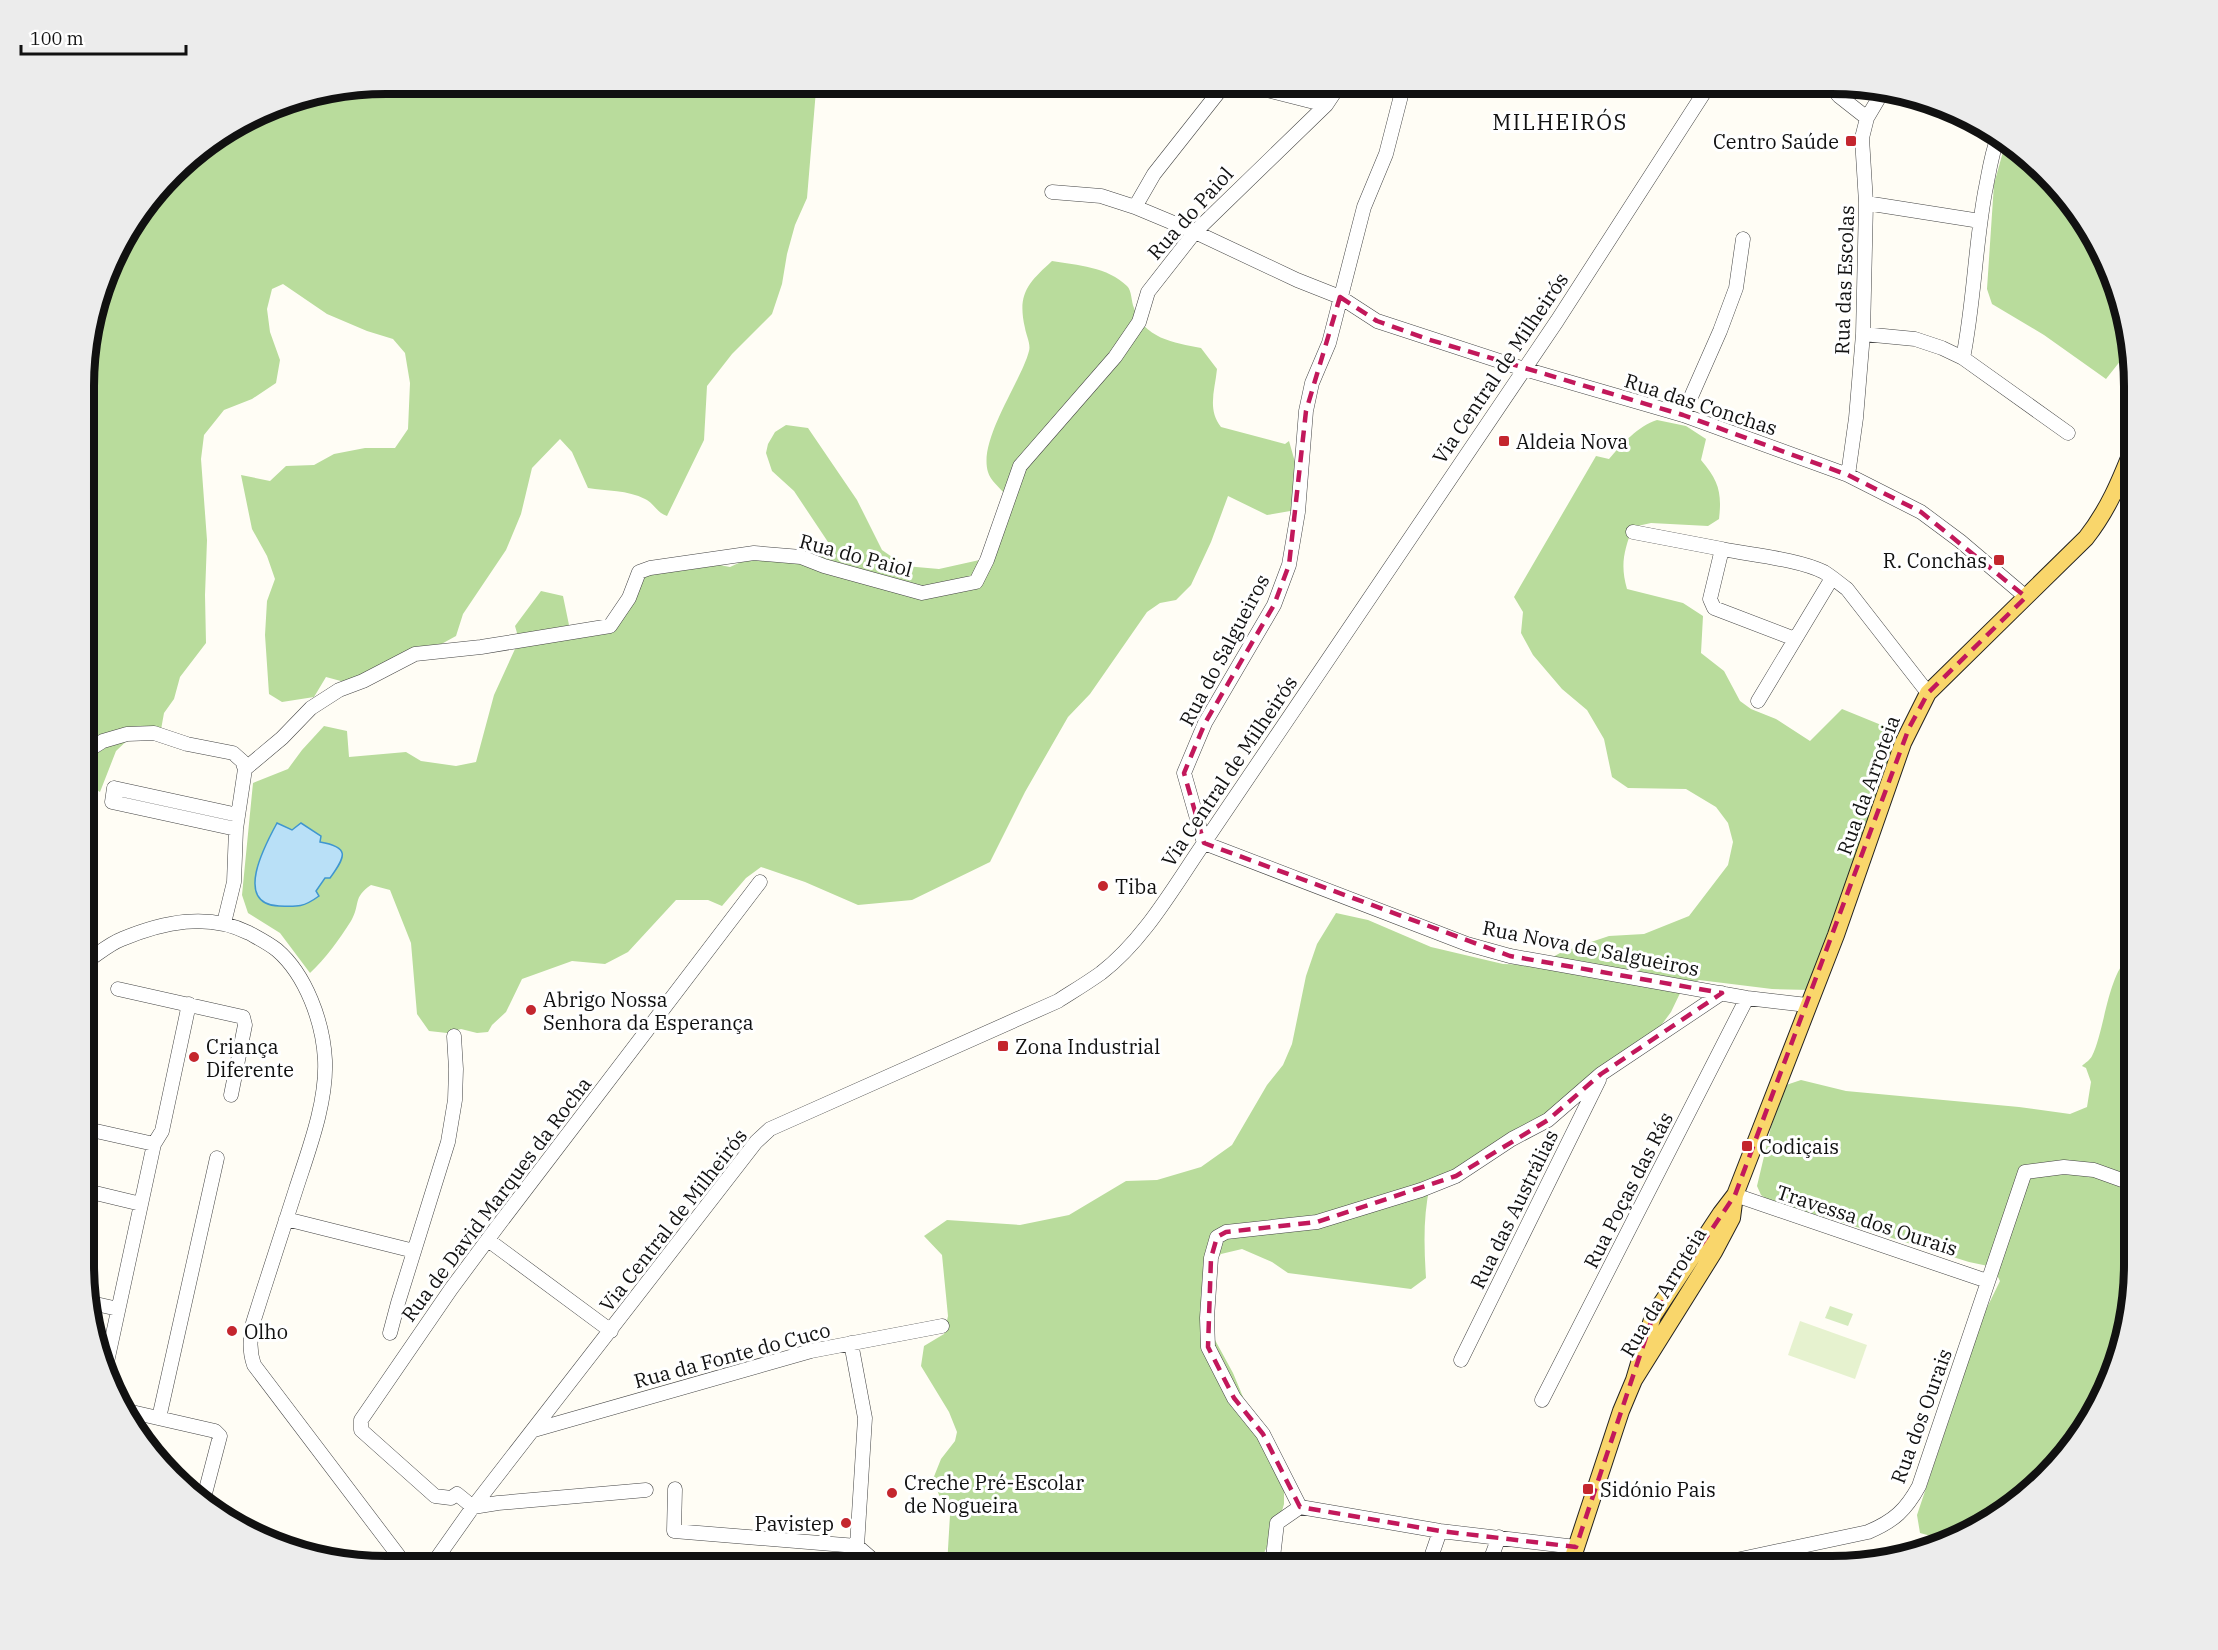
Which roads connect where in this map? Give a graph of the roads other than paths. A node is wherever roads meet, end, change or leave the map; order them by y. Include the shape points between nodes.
1 (1217, 94) edge
2 (1283, 94) edge
3 (1333, 94) edge
4 (1401, 94) edge
5 (1702, 94) edge
6 (1838, 94) edge
7 (1879, 99) edge
8 (1326, 105) junction
9 (1867, 118) junction
10 (1995, 145) edge
11 (1052, 192) dead end
12 (1866, 203) junction
13 (1135, 207) junction
14 (1980, 221) junction
15 (1195, 232) junction
16 (1743, 239) dead end
17 (1340, 297) junction
18 (1863, 334) junction
19 (1963, 358) junction
20 (1524, 369) junction
21 (1683, 415) junction
22 (2068, 433) dead end
23 (2124, 471) edge
24 (1848, 475) junction
25 (1634, 532) dead end
26 (1722, 549) junction
27 (1832, 578) junction
28 (2026, 597) junction
29 (1795, 639) junction
30 (1928, 693) junction
31 (1758, 701) dead end
32 (94, 747) edge
33 (245, 769) junction
34 (237, 822) junction
35 (1204, 843) junction
36 (760, 882) dead end
37 (224, 923) junction
38 (94, 957) edge
39 (118, 989) dead end
40 (1722, 993) junction
41 (1748, 998) junction
42 (189, 1004) junction
43 (1807, 1005) junction
44 (454, 1036) dead end
45 (1601, 1074) junction
46 (231, 1095) dead end
47 (94, 1131) edge
48 (154, 1144) junction
49 (217, 1158) dead end
50 (2124, 1181) edge
51 (94, 1193) edge
52 (1735, 1195) junction
53 (141, 1204) junction
54 (286, 1219) junction
55 (488, 1240) junction
56 (414, 1251) junction
57 (1988, 1281) junction
58 (98, 1304) edge
59 (118, 1309) junction
60 (942, 1326) dead end
61 (611, 1331) junction
62 (390, 1333) dead end
63 (851, 1343) junction
64 (109, 1353) edge
65 (1461, 1360) dead end
66 (1542, 1400) dead end
67 (136, 1413) edge
68 (159, 1418) junction
69 (534, 1430) junction
70 (675, 1489) dead end
71 (646, 1490) dead end
72 (205, 1492) edge
73 (473, 1507) junction
74 (1300, 1507) junction
75 (1440, 1531) junction
76 (1499, 1537) junction
77 (858, 1546) junction
78 (1576, 1547) junction
79 (398, 1556) edge
80 (438, 1556) edge
81 (860, 1556) edge
82 (869, 1556) edge
83 (1273, 1556) edge
84 (1431, 1556) edge
85 (1492, 1556) edge
86 (1573, 1556) edge
87 (1755, 1556) edge

1 - 13 street via 1154,174
2 - 8 street
3 - 8 street, Rua do Paiol
4 - 17 street, Rua do Salgueiros via 1386,154 1364,207
5 - 20 street, Via Central de Milheirós
6 - 9 street
7 - 9 street, Rua das Escolas
8 - 15 street, Rua do Paiol
9 - 12 street, Rua das Escolas via 1862,138
10 - 14 street
11 - 13 street, Rua das Conchas via 1101,196
12 - 14 street
12 - 18 street, Rua das Escolas
13 - 15 street, Rua das Conchas
14 - 19 street
15 - 17 street, Rua das Conchas
15 - 33 street, Rua do Paiol via 1148,292 1139,322 1114,357 1020,466 976,582 922,593 801,557 754,553 650,568 639,572 629,598 610,626 416,654 339,690 311,708
16 - 21 street via 1736,288
17 - 20 street, Rua das Conchas via 1377,321
17 - 35 street, Rua do Salgueiros via 1306,411 1298,512 1289,565 1274,604 1205,723 1184,774
18 - 19 street via 1915,339
18 - 24 street, Rua das Escolas
19 - 22 street
20 - 21 street, Rua das Conchas
20 - 35 street, Via Central de Milheirós
21 - 24 street, Rua das Conchas
23 - 28 main road, Rua da Arroteia via 2102,517 2086,538
24 - 28 street, Rua das Conchas via 1921,512
25 - 26 street
26 - 27 street via 1794,563
26 - 29 street via 1710,599 1714,608
27 - 29 street
27 - 30 street via 1847,589
28 - 30 main road, Rua da Arroteia
29 - 31 street
30 - 43 main road, Rua da Arroteia via 1906,735
32 - 33 street via 127,734 154,734 233,753
33 - 34 street
34 - 34 street via 114,788 112,802
34 - 37 street via 234,882
35 - 40 street, Rua Nova de Salgueiros via 1467,944 1510,956
35 - 61 street, Via Central de Milheirós via 1150,921 1102,973 1058,1001 770,1129
36 - 55 street, Rua de David Marques da Rocha
37 - 38 street via 181,921 120,940
37 - 54 street via 261,939 291,965 305,985 321,1035 325,1061 321,1095 313,1137
39 - 42 street
40 - 41 street, Rua Nova de Salgueiros
40 - 45 street
41 - 43 street, Rua Nova de Salgueiros
41 - 66 street, Rua Poças das Rás
42 - 46 street via 243,1017 246,1025
42 - 48 street via 162,1131
43 - 52 main road, Rua da Arroteia
44 - 56 street via 455,1100 448,1142
45 - 65 street, Rua das Austrálias
45 - 74 street via 1548,1120 1456,1176 1317,1222 1226,1232 1217,1238 1211,1258 1208,1347 1234,1398 1263,1434
47 - 48 street
48 - 53 street
49 - 68 street
50 - 57 street, Rua dos Ourais via 2094,1170 2064,1167 2025,1172
51 - 53 street
52 - 57 street, Travessa dos Ourais
52 - 78 main road, Rua da Arroteia via 1732,1218 1714,1252 1634,1380
53 - 59 street
54 - 56 street
54 - 79 street via 253,1323 250,1354 254,1365
55 - 61 street
55 - 73 street, Rua de David Marques da Rocha via 360,1425 435,1496 443,1499 457,1494
56 - 62 street
57 - 87 street, Rua dos Ourais via 1919,1486 1902,1512 1868,1532
58 - 59 street
59 - 64 street
60 - 63 street, Rua da Fonte do Cuco
61 - 69 street, Via Central de Milheirós
63 - 69 street, Rua da Fonte do Cuco
63 - 77 street via 865,1418
67 - 68 street
68 - 72 street via 215,1431 220,1436
69 - 73 street, Via Central de Milheirós
70 - 77 street via 674,1532
71 - 73 street
73 - 80 street, Via Central de Milheirós
74 - 75 street
74 - 83 street via 1277,1523
75 - 76 street
75 - 84 street
76 - 78 street
76 - 85 street
77 - 81 street
77 - 82 street
78 - 86 main road, Rua da Arroteia

